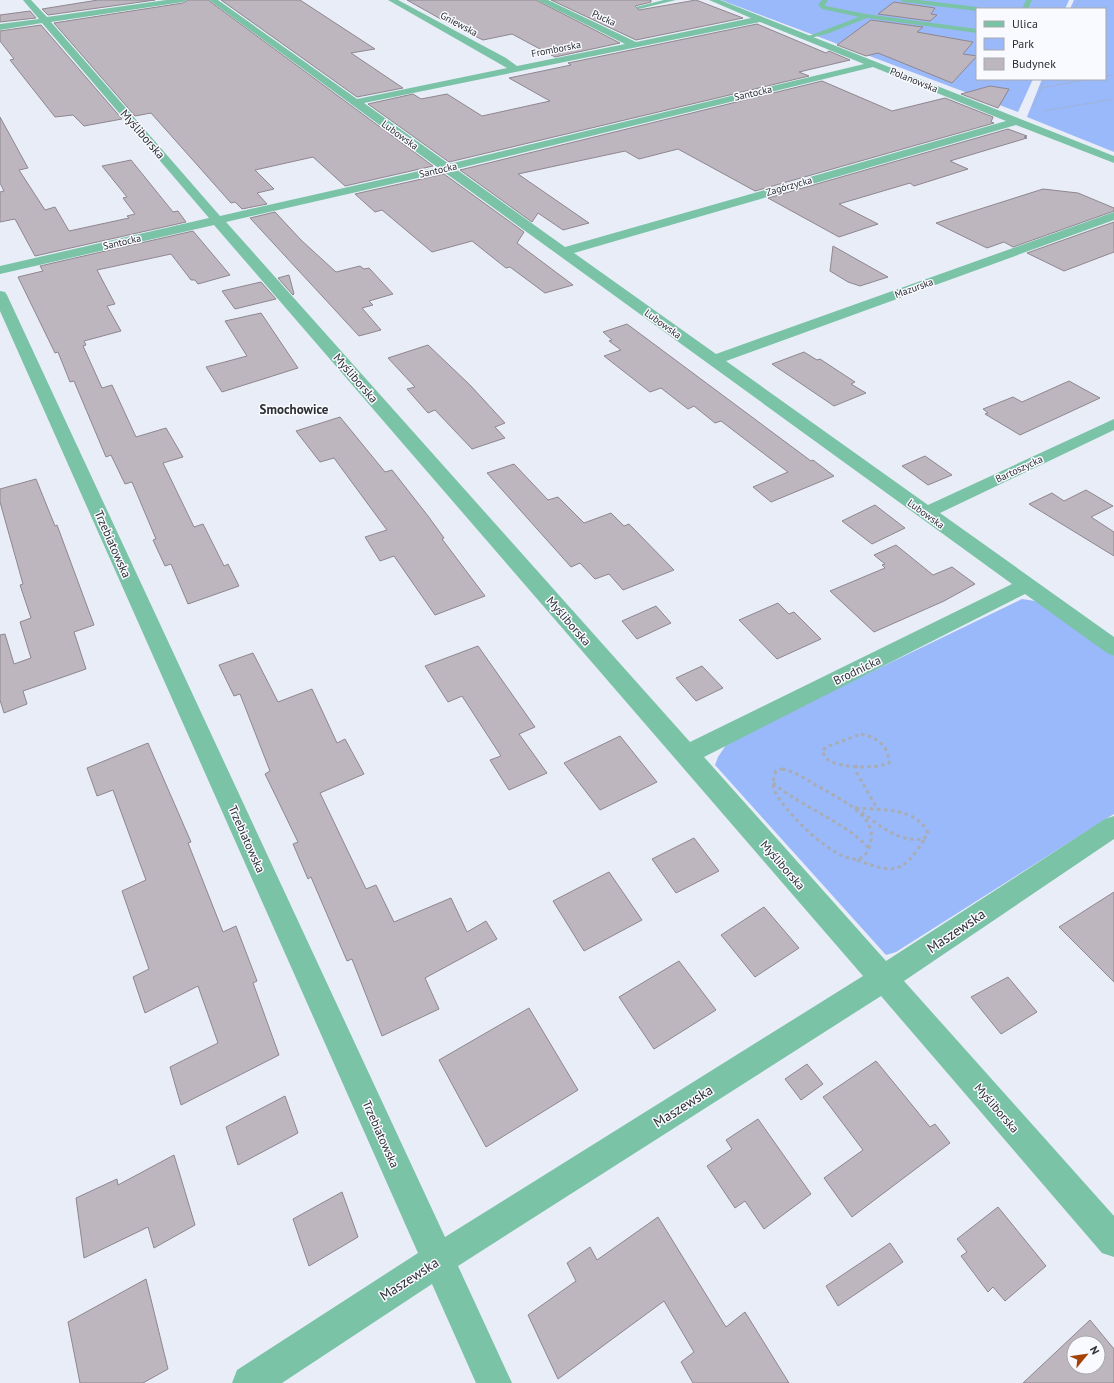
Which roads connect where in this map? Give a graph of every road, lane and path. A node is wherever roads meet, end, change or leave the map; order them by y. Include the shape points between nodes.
1 (27, 0) edge
2 (183, 0) edge
3 (213, 0) edge
4 (392, 0) edge
5 (541, 0) edge
6 (673, 0) edge
7 (713, 0) edge
8 (825, 0) edge
9 (903, 0) edge
10 (913, 5) edge
11 (639, 7) dead end
12 (976, 9) edge
13 (866, 16) junction
14 (761, 19) junction
15 (44, 20) junction
16 (898, 21) junction
17 (0, 27) edge
18 (976, 31) edge
19 (808, 38) junction
20 (635, 45) junction
21 (874, 64) junction
22 (515, 69) junction
23 (1045, 80) edge
24 (1085, 80) edge
25 (1041, 88) junction
26 (1114, 99) edge
27 (355, 102) junction
28 (1031, 113) junction
29 (1013, 120) junction
30 (1114, 160) edge
31 (446, 168) junction
32 (1114, 216) edge
33 (218, 221) junction
34 (562, 252) junction
35 (0, 270) edge
36 (0, 295) edge
37 (714, 360) junction
38 (1114, 424) edge
39 (925, 513) junction
40 (1027, 585) junction
41 (1114, 648) edge
42 (686, 755) junction
43 (856, 765) junction
44 (773, 782) junction
45 (856, 808) junction
46 (878, 810) junction
47 (1114, 826) edge
48 (924, 839) junction
49 (869, 848) junction
50 (856, 859) junction
51 (883, 979) junction
52 (1114, 1241) edge
53 (438, 1260) junction
54 (250, 1383) edge
55 (494, 1383) edge

1 - 15 street, Myśliborska
2 - 15 street
3 - 27 street, Lubowska
4 - 22 street, Gniewska
5 - 20 street, Pucka
6 - 11 lane
7 - 14 street, Polanowska
8 - 13 lane via 821,5 824,8
9 - 10 lane
10 - 12 lane
10 - 16 lane
13 - 16 lane
13 - 19 lane
14 - 19 street, Polanowska
14 - 20 street, Fromborska
15 - 17 street
15 - 33 street, Myśliborska
16 - 18 lane
19 - 21 street, Polanowska
20 - 22 street, Fromborska
21 - 29 street, Polanowska
21 - 31 street, Santocka
22 - 27 street, Fromborska
23 - 25 path
24 - 25 path
25 - 28 path
26 - 28 path
27 - 31 street, Lubowska
28 - 29 path
29 - 30 street, Polanowska
29 - 34 street, Zagórzycka
31 - 33 street, Santocka
31 - 34 street, Lubowska
32 - 37 street, Mazurska
33 - 35 street, Santocka
33 - 42 street, Myśliborska
34 - 37 street, Lubowska
36 - 53 street, Trzebiatowska
37 - 39 street, Lubowska
38 - 39 street, Bartoszycka
39 - 40 street, Lubowska
40 - 41 street, Lubowska
40 - 42 street, Brodnicka
42 - 51 street, Myśliborska
43 - 43 path via 828,760 822,751 855,736 874,736 881,742 889,763 882,767
43 - 46 path via 857,773
44 - 45 path via 776,771 790,770
44 - 49 path via 792,797 850,831
44 - 50 path via 777,796 807,830 833,850
45 - 46 path
45 - 48 path via 902,838 917,841
45 - 49 path via 872,835
46 - 48 path via 913,816 927,828 928,833
47 - 51 street, Maszewska
48 - 50 path via 913,858 903,867 887,870
49 - 50 path via 865,856
51 - 52 street, Myśliborska
51 - 53 street, Maszewska
53 - 54 street, Maszewska
53 - 55 street, Trzebiatowska

